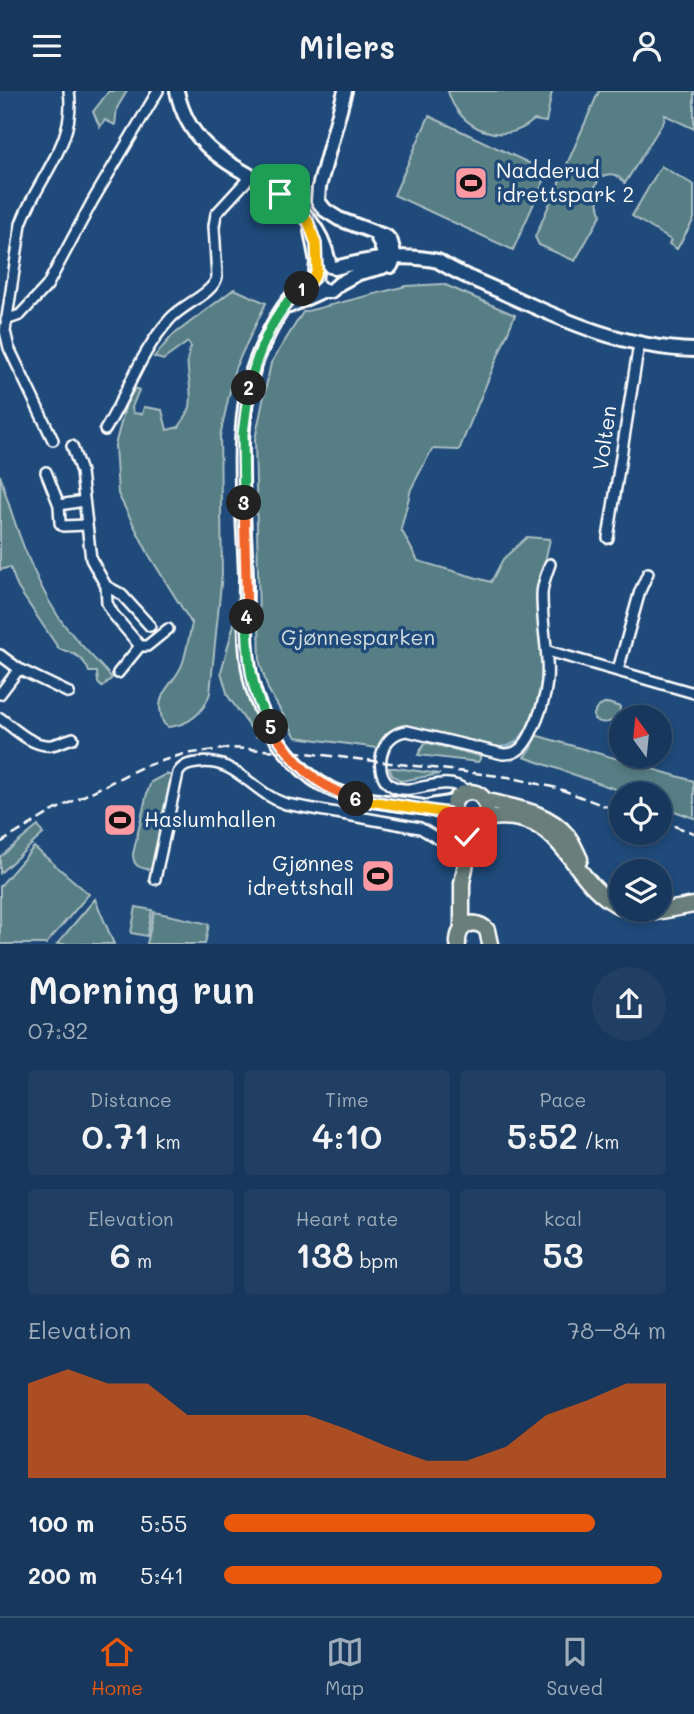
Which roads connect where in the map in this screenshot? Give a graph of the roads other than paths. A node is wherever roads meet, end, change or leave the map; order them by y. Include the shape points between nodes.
1 (69, 91) edge
2 (158, 91) edge
3 (177, 91) edge
4 (345, 91) edge
5 (250, 177) junction
6 (390, 260) junction
7 (324, 271) junction
8 (340, 283) junction
9 (322, 291) junction
10 (286, 308) junction
11 (6, 320) junction
12 (639, 344) junction
13 (694, 350) edge
14 (105, 431) dead end
15 (53, 440) dead end
16 (72, 446) dead end
17 (46, 473) dead end
18 (84, 501) junction
19 (59, 505) junction
20 (86, 525) junction
21 (608, 538) dead end
22 (550, 563) dead end
23 (648, 573) dead end
24 (106, 586) junction
25 (149, 626) dead end
26 (168, 629) dead end
27 (140, 646) junction
28 (548, 651) junction
29 (0, 655) edge
30 (19, 669) junction
31 (618, 670) junction
32 (118, 673) dead end
33 (694, 692) edge
34 (69, 693) dead end
35 (0, 694) edge
36 (0, 718) edge
37 (73, 737) dead end
38 (457, 794) junction
39 (484, 800) junction
40 (413, 807) junction
41 (458, 821) junction
42 (481, 821) junction
43 (468, 853) junction
44 (155, 879) dead end
45 (589, 880) junction
46 (609, 900) edge
47 (694, 905) edge
48 (672, 909) edge
49 (461, 936) edge
50 (490, 943) edge

1 - 11 street via 67,132 21,224
2 - 11 street via 47,286 20,315
3 - 5 main road via 190,127 203,144
4 - 6 main road via 318,201 339,219 391,242
5 - 7 main road via 280,194 308,221
5 - 14 street via 216,214 215,285 169,320
6 - 7 main road
6 - 8 main road
6 - 12 main road via 450,269 564,320
7 - 8 main road via 340,275
7 - 9 main road via 316,286
7 - 10 main road via 294,295
8 - 9 main road
9 - 10 main road
10 - 40 main road via 254,368 244,421 251,681 271,727 309,776 346,796
11 - 15 street via 9,348
12 - 13 main road
12 - 21 street, Volten
16 - 18 street
17 - 19 street
18 - 19 street
18 - 20 street
19 - 20 street via 63,526
20 - 24 street via 91,559
22 - 28 street via 541,591
23 - 31 street
24 - 25 street via 121,594
24 - 27 street via 113,614
26 - 27 street via 147,646
27 - 32 street
28 - 31 street
28 - 38 street via 544,701 527,741 517,751 503,754 407,731 387,740 381,771 388,783 402,788 438,783
29 - 30 street
30 - 34 street
30 - 35 street
31 - 33 street
36 - 37 street via 43,744
38 - 39 main road via 477,794
38 - 40 main road via 441,806
38 - 41 main road via 453,809
39 - 42 main road via 487,810
39 - 45 main road via 551,821 572,843
40 - 41 main road via 447,813
41 - 42 main road via 468,826
41 - 43 main road via 467,837
41 - 44 street via 440,840 420,828 296,807 265,795 234,769 204,762 180,769
42 - 43 main road
42 - 45 main road via 512,818 545,830
43 - 49 main road
45 - 46 main road
47 - 48 main road
49 - 50 main road via 487,930

